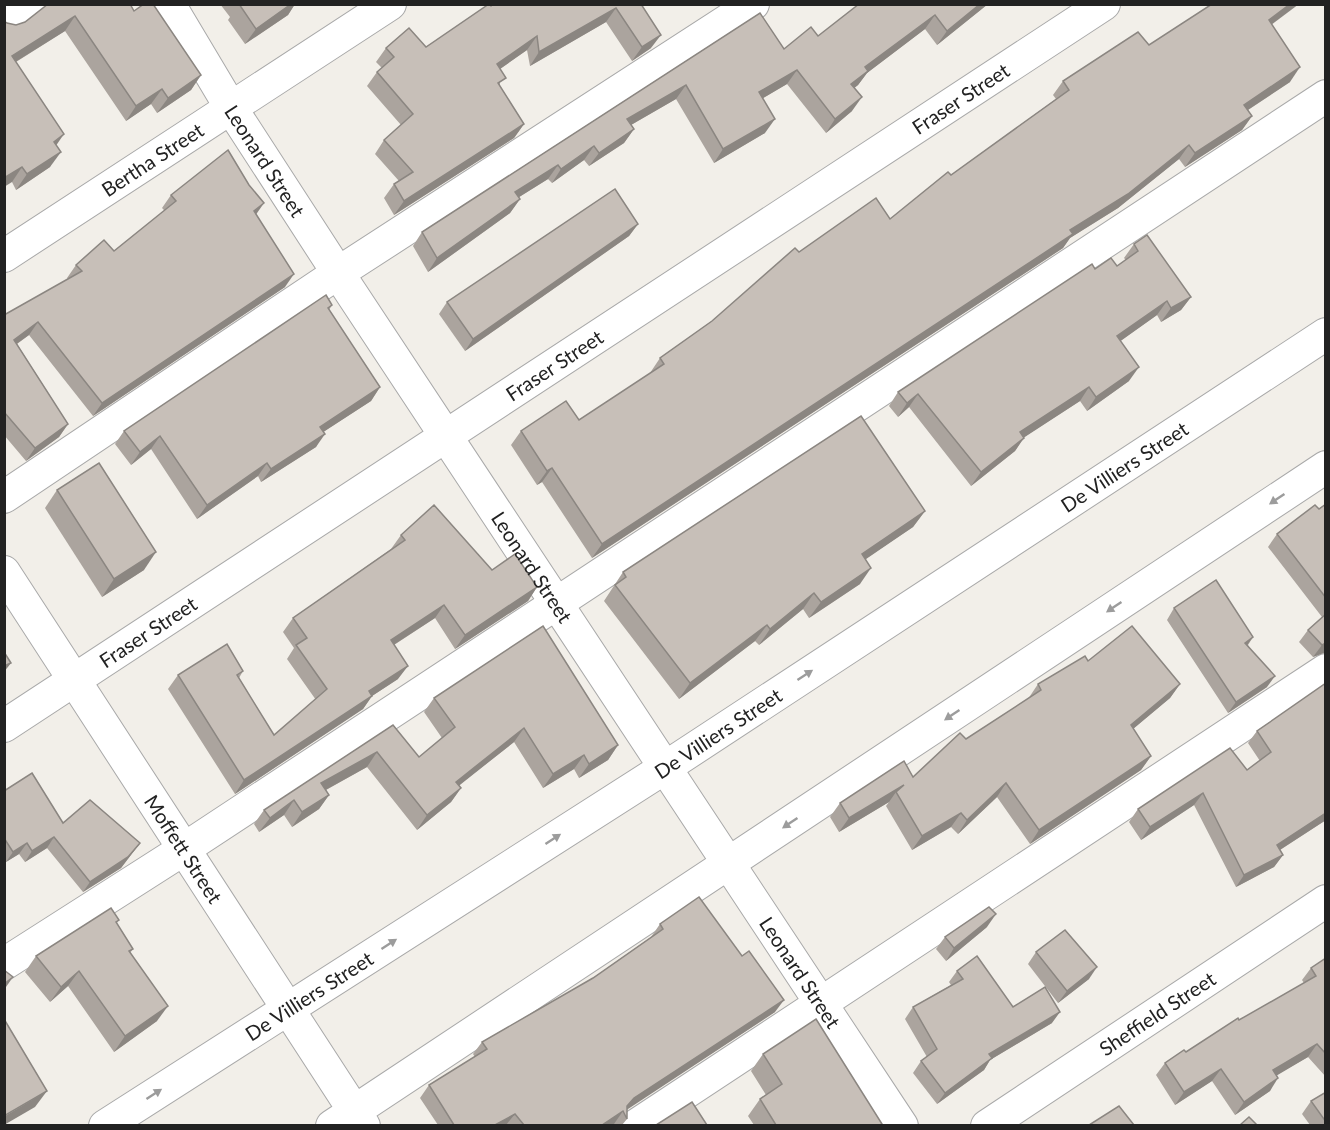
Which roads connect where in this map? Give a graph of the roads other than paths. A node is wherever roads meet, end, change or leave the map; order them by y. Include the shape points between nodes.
1 (31, 4) edge
2 (169, 4) edge
3 (390, 4) edge
4 (753, 4) edge
5 (1104, 4) edge
6 (4, 22) edge
7 (1326, 96) edge
8 (231, 108) junction
9 (4, 256) edge
10 (338, 273) junction
11 (1326, 334) edge
12 (446, 438) junction
13 (1326, 467) edge
14 (4, 497) edge
15 (4, 572) edge
16 (554, 603) junction
17 (1326, 670) edge
18 (76, 679) junction
19 (4, 726) edge
20 (666, 766) junction
21 (184, 849) junction
22 (727, 865) junction
23 (1326, 901) edge
24 (4, 964) edge
25 (818, 1003) junction
26 (286, 1009) junction
27 (350, 1121) edge
28 (105, 1125) edge
29 (635, 1125) edge
30 (902, 1125) edge
31 (987, 1125) edge

1 - 6 street
2 - 8 street, Leonard Street
3 - 8 street, Bertha Street
4 - 10 street
5 - 12 street, Fraser Street
7 - 16 street
8 - 9 street, Bertha Street
8 - 10 street, Leonard Street
10 - 12 street, Leonard Street
10 - 14 street
20 -> 11 street, De Villiers Street
12 - 16 street, Leonard Street
12 - 18 street, Fraser Street
13 -> 22 street
15 - 18 street, Moffett Street
16 - 20 street, Leonard Street
16 - 21 street
17 - 25 street
18 - 19 street, Fraser Street
18 - 21 street, Moffett Street
20 - 22 street, Leonard Street
26 -> 20 street, De Villiers Street
21 - 24 street
21 - 26 street, Moffett Street
22 - 25 street, Leonard Street
22 - 27 street
23 - 31 street, Sheffield Street
25 - 29 street
25 - 30 street, Leonard Street
26 - 27 street, Moffett Street
28 -> 26 street, De Villiers Street

